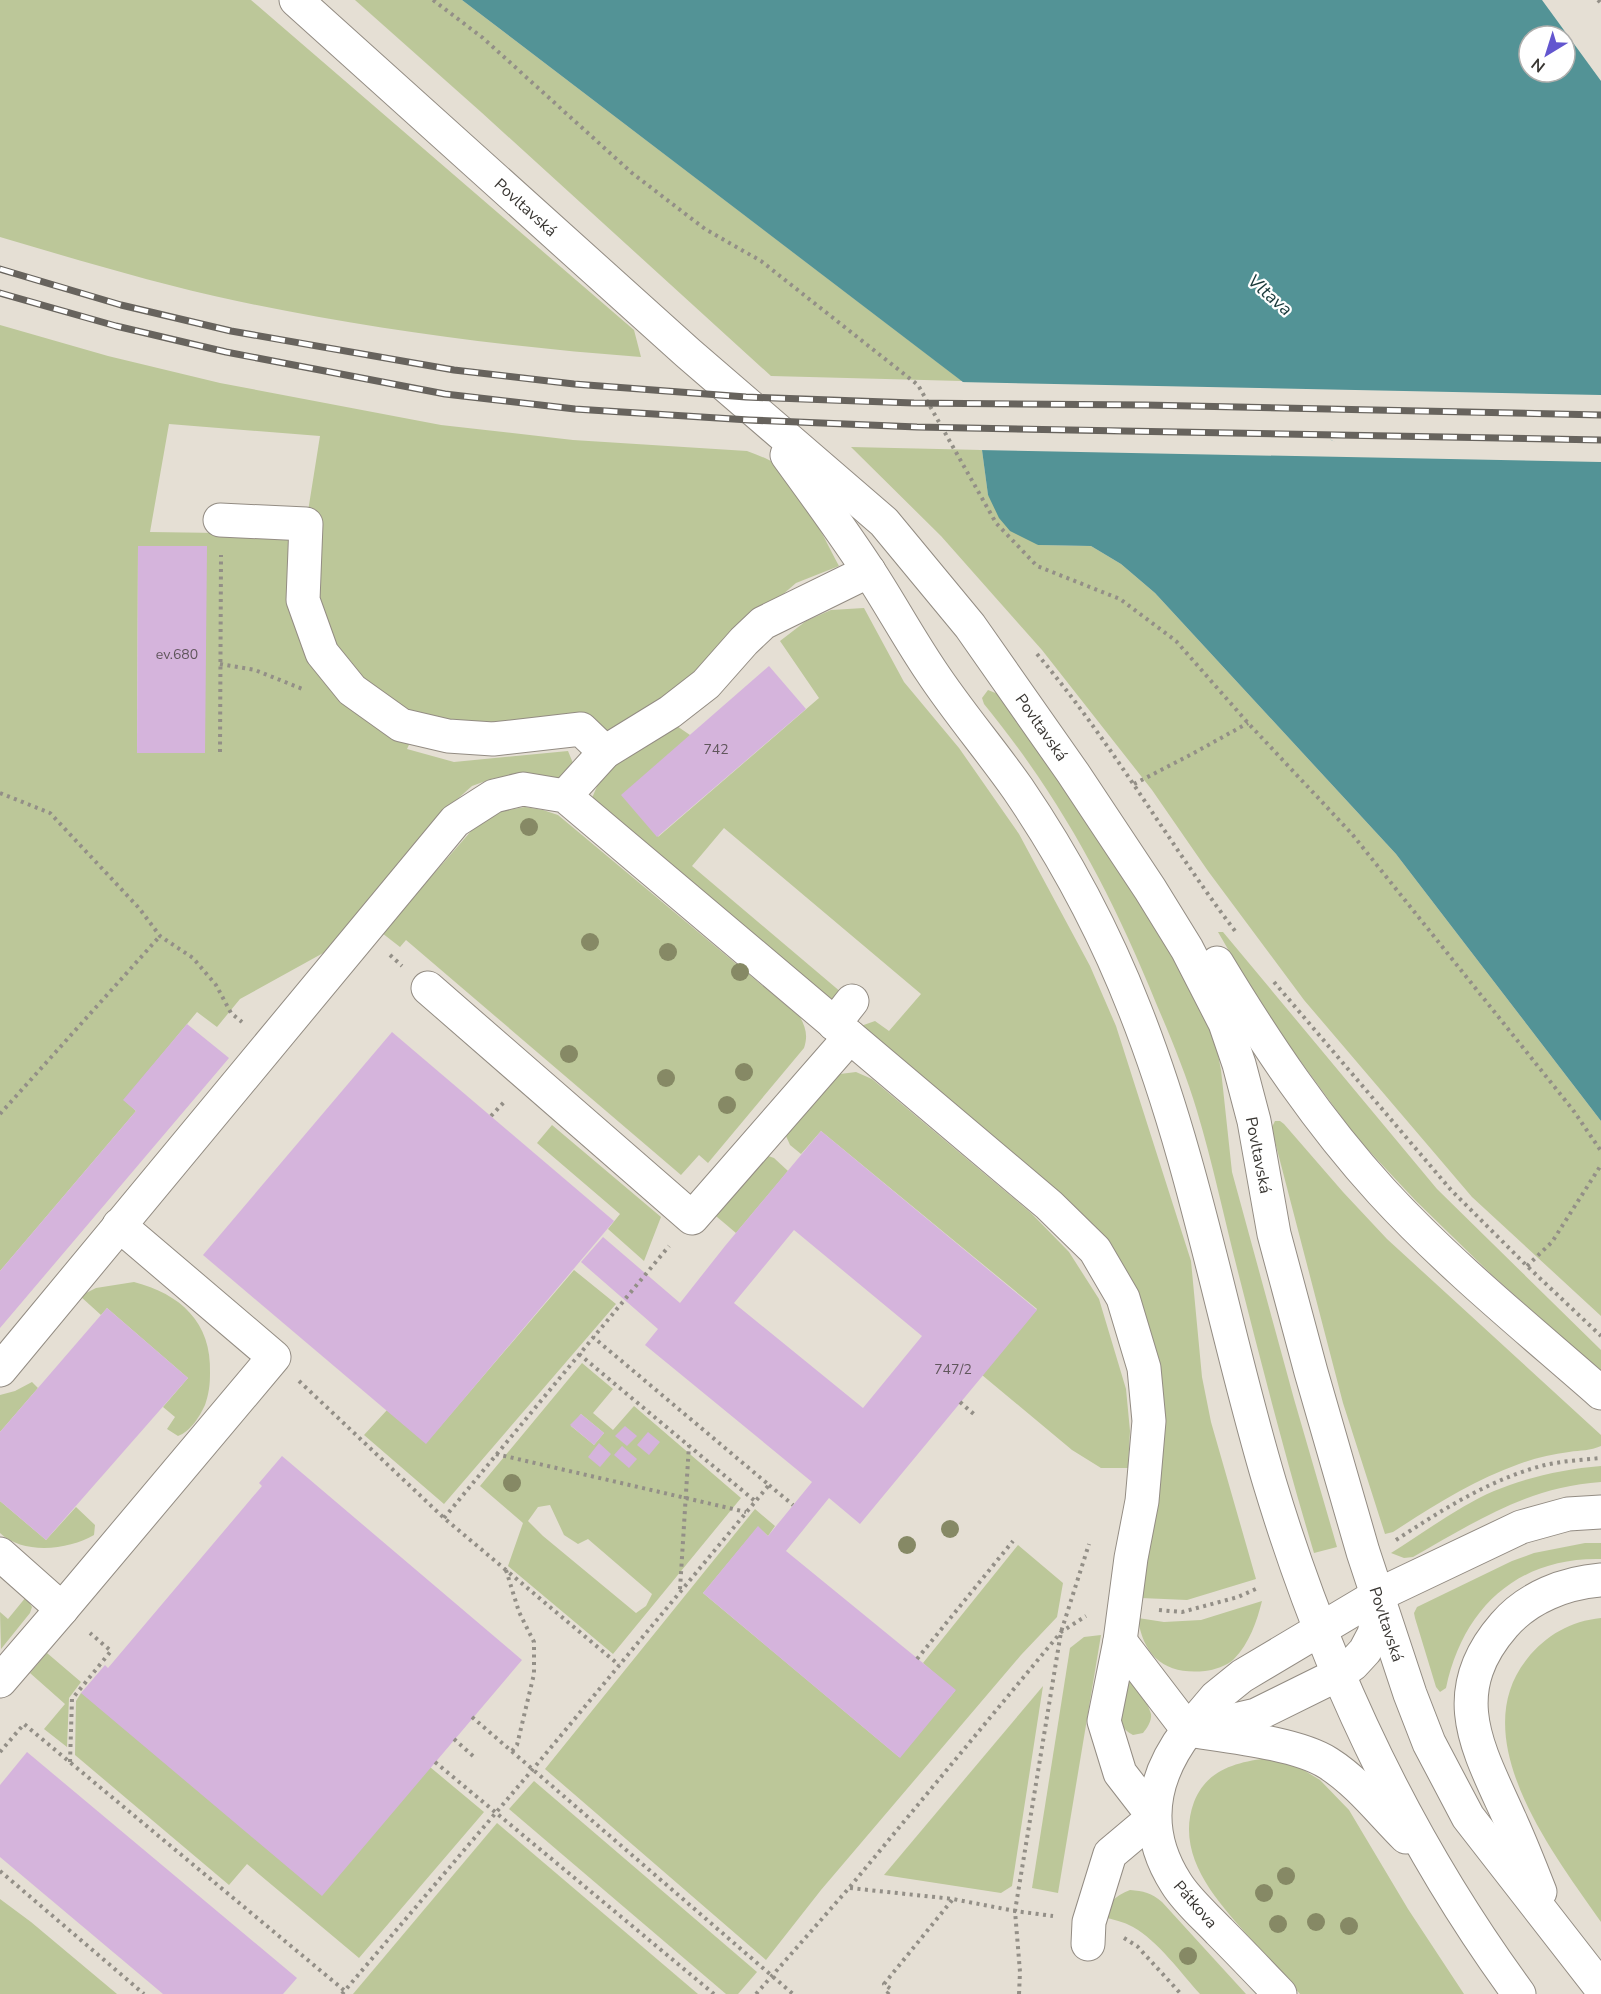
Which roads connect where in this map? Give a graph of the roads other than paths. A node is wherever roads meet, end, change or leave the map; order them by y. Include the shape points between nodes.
1 (296, 0) edge
2 (757, 412) junction
3 (220, 534) road end
4 (869, 572) junction
5 (605, 752) junction
6 (1073, 773) junction
7 (565, 796) junction
8 (428, 988) dead end
9 (845, 1021) junction
10 (119, 1225) junction
11 (0, 1370) edge
12 (1601, 1393) edge
13 (1601, 1512) edge
14 (0, 1554) edge
15 (1601, 1580) edge
16 (1378, 1595) junction
17 (62, 1609) junction
18 (1321, 1628) junction
19 (1120, 1641) junction
20 (1339, 1674) junction
21 (0, 1681) edge
22 (1188, 1731) junction
23 (1154, 1817) junction
24 (1432, 1864) junction
25 (1555, 1929) junction
26 (1088, 1944) dead end
27 (1601, 1988) edge
28 (1280, 1994) edge
29 (1519, 1994) edge

1 - 2 main road, Povltavská
2 - 4 main road, Povltavská
2 - 6 main road, Povltavská via 884,522 970,626
3 - 5 main road via 306,524 303,600 322,654 352,690 401,725 448,736 493,739 581,729
4 - 5 main road via 763,623 706,684 670,712
4 - 18 main road, Povltavská via 930,670 1047,834 1134,1007 1191,1179 1270,1483
5 - 7 main road
6 - 12 main road via 1188,920 1286,1072 1347,1152 1461,1270
6 - 16 main road, Povltavská via 1187,949 1225,1023 1254,1121 1280,1257
7 - 9 main road
7 - 10 main road via 523,789 494,796 455,821
8 - 9 main road via 692,1218
9 - 19 main road via 1095,1250 1123,1298 1144,1368 1149,1421 1127,1505 1131,1558
10 - 11 main road
10 - 17 main road via 274,1357
13 - 16 main road, Pátkova via 1568,1514 1521,1527
14 - 17 main road
15 - 25 main road via 1565,1586 1522,1608 1489,1646 1472,1692 1472,1722 1478,1748
16 - 18 main road, Pátkova
16 - 20 main road via 1374,1634 1365,1651
16 - 25 main road, Povltavská via 1429,1743 1468,1817
17 - 21 main road
18 - 20 main road, Povltavská
18 - 22 main road, Pátkova via 1242,1676 1216,1697
19 - 22 main road
19 - 23 main road via 1104,1721 1120,1773
20 - 22 main road via 1256,1715
20 - 24 main road, Povltavská via 1365,1735
22 - 23 main road, Pátkova via 1163,1770
22 - 24 main road via 1265,1743 1326,1761 1351,1781
23 - 26 main road via 1110,1854 1089,1922
23 - 28 main road, Pátkova via 1164,1863 1177,1886
24 - 29 main road, Povltavská
25 - 27 main road, Povltavská

